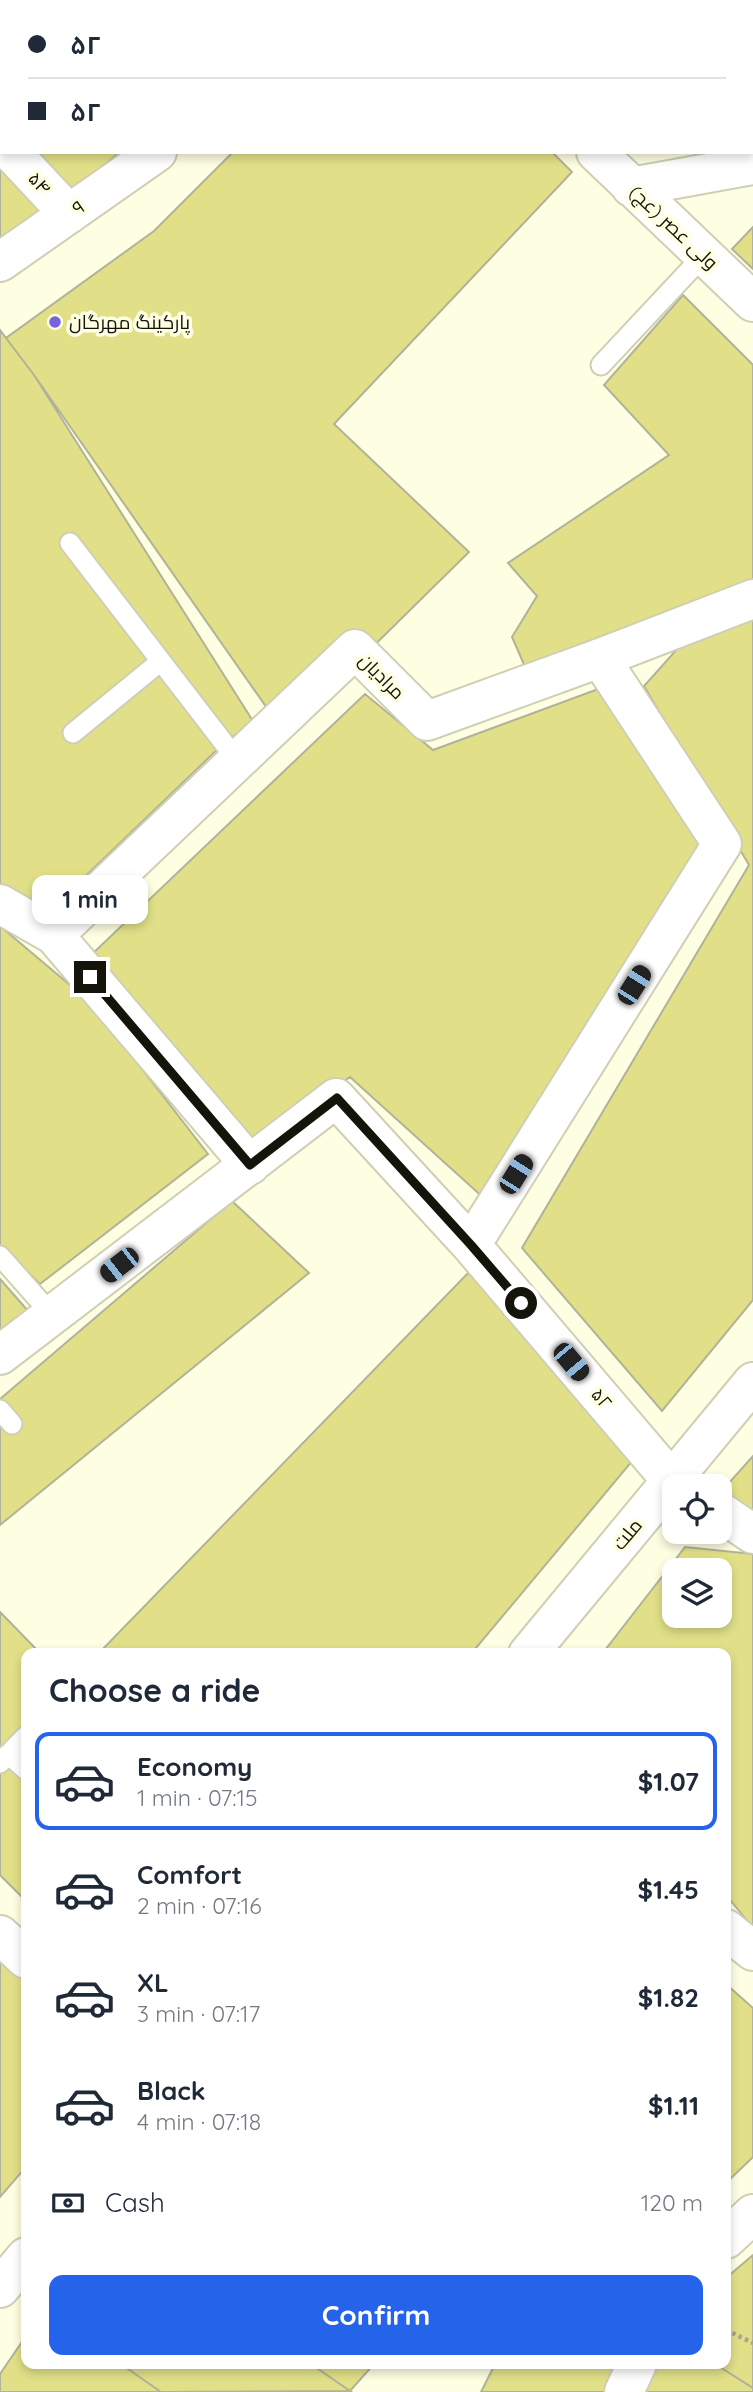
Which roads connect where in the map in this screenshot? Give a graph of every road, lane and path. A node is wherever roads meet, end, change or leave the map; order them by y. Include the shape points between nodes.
1 (13, 154) edge
2 (154, 154) edge
3 (598, 154) edge
4 (753, 165) edge
5 (631, 187) junction
6 (69, 214) junction
7 (704, 255) junction
8 (0, 262) edge
9 (753, 302) edge
10 (601, 365) dead end
11 (69, 543) dead end
12 (753, 599) edge
13 (600, 658) junction
14 (161, 661) junction
15 (73, 733) dead end
16 (237, 760) junction
17 (0, 904) edge
18 (54, 935) junction
19 (250, 1165) junction
20 (471, 1245) junction
21 (0, 1256) edge
22 (53, 1315) junction
23 (0, 1355) edge
24 (753, 1381) edge
25 (668, 1474) edge
26 (683, 1474) edge
27 (662, 1499) edge
28 (732, 1520) edge
29 (753, 1534) edge
30 (533, 1648) edge
31 (21, 1741) edge
32 (4, 1758) edge
33 (21, 1767) edge
34 (731, 1933) edge
35 (0, 1935) edge
36 (753, 1951) edge
37 (21, 1954) edge
38 (753, 2214) edge
39 (731, 2234) edge
40 (21, 2262) edge
41 (0, 2288) edge
42 (731, 2332) edge
43 (753, 2343) edge
44 (635, 2369) edge
45 (624, 2392) edge

1 - 6 street, ۵۴
2 - 6 street, ۹
3 - 5 street, ولی عصر (عج)
4 - 5 street
5 - 7 street, ولی عصر (عج)
6 - 8 street, ۹
7 - 9 street, ولی عصر (عج)
7 - 10 lane
11 - 14 lane
12 - 13 street, مرادیان
13 - 16 street, مرادیان via 427,721 355,649
13 - 20 street via 722,844
14 - 15 lane
14 - 16 lane
16 - 18 street, مرادیان
17 - 18 street
18 - 19 street
19 - 20 street, ۵۲ via 337,1098
19 - 22 street
20 - 25 street, ۵۲
21 - 22 lane
22 - 23 street
24 - 26 street, ملت
27 - 30 street, ملت
28 - 29 street
31 - 32 lane
32 - 33 lane
34 - 36 street
35 - 37 street
38 - 39 street
40 - 41 street
42 - 43 path
44 - 45 street

